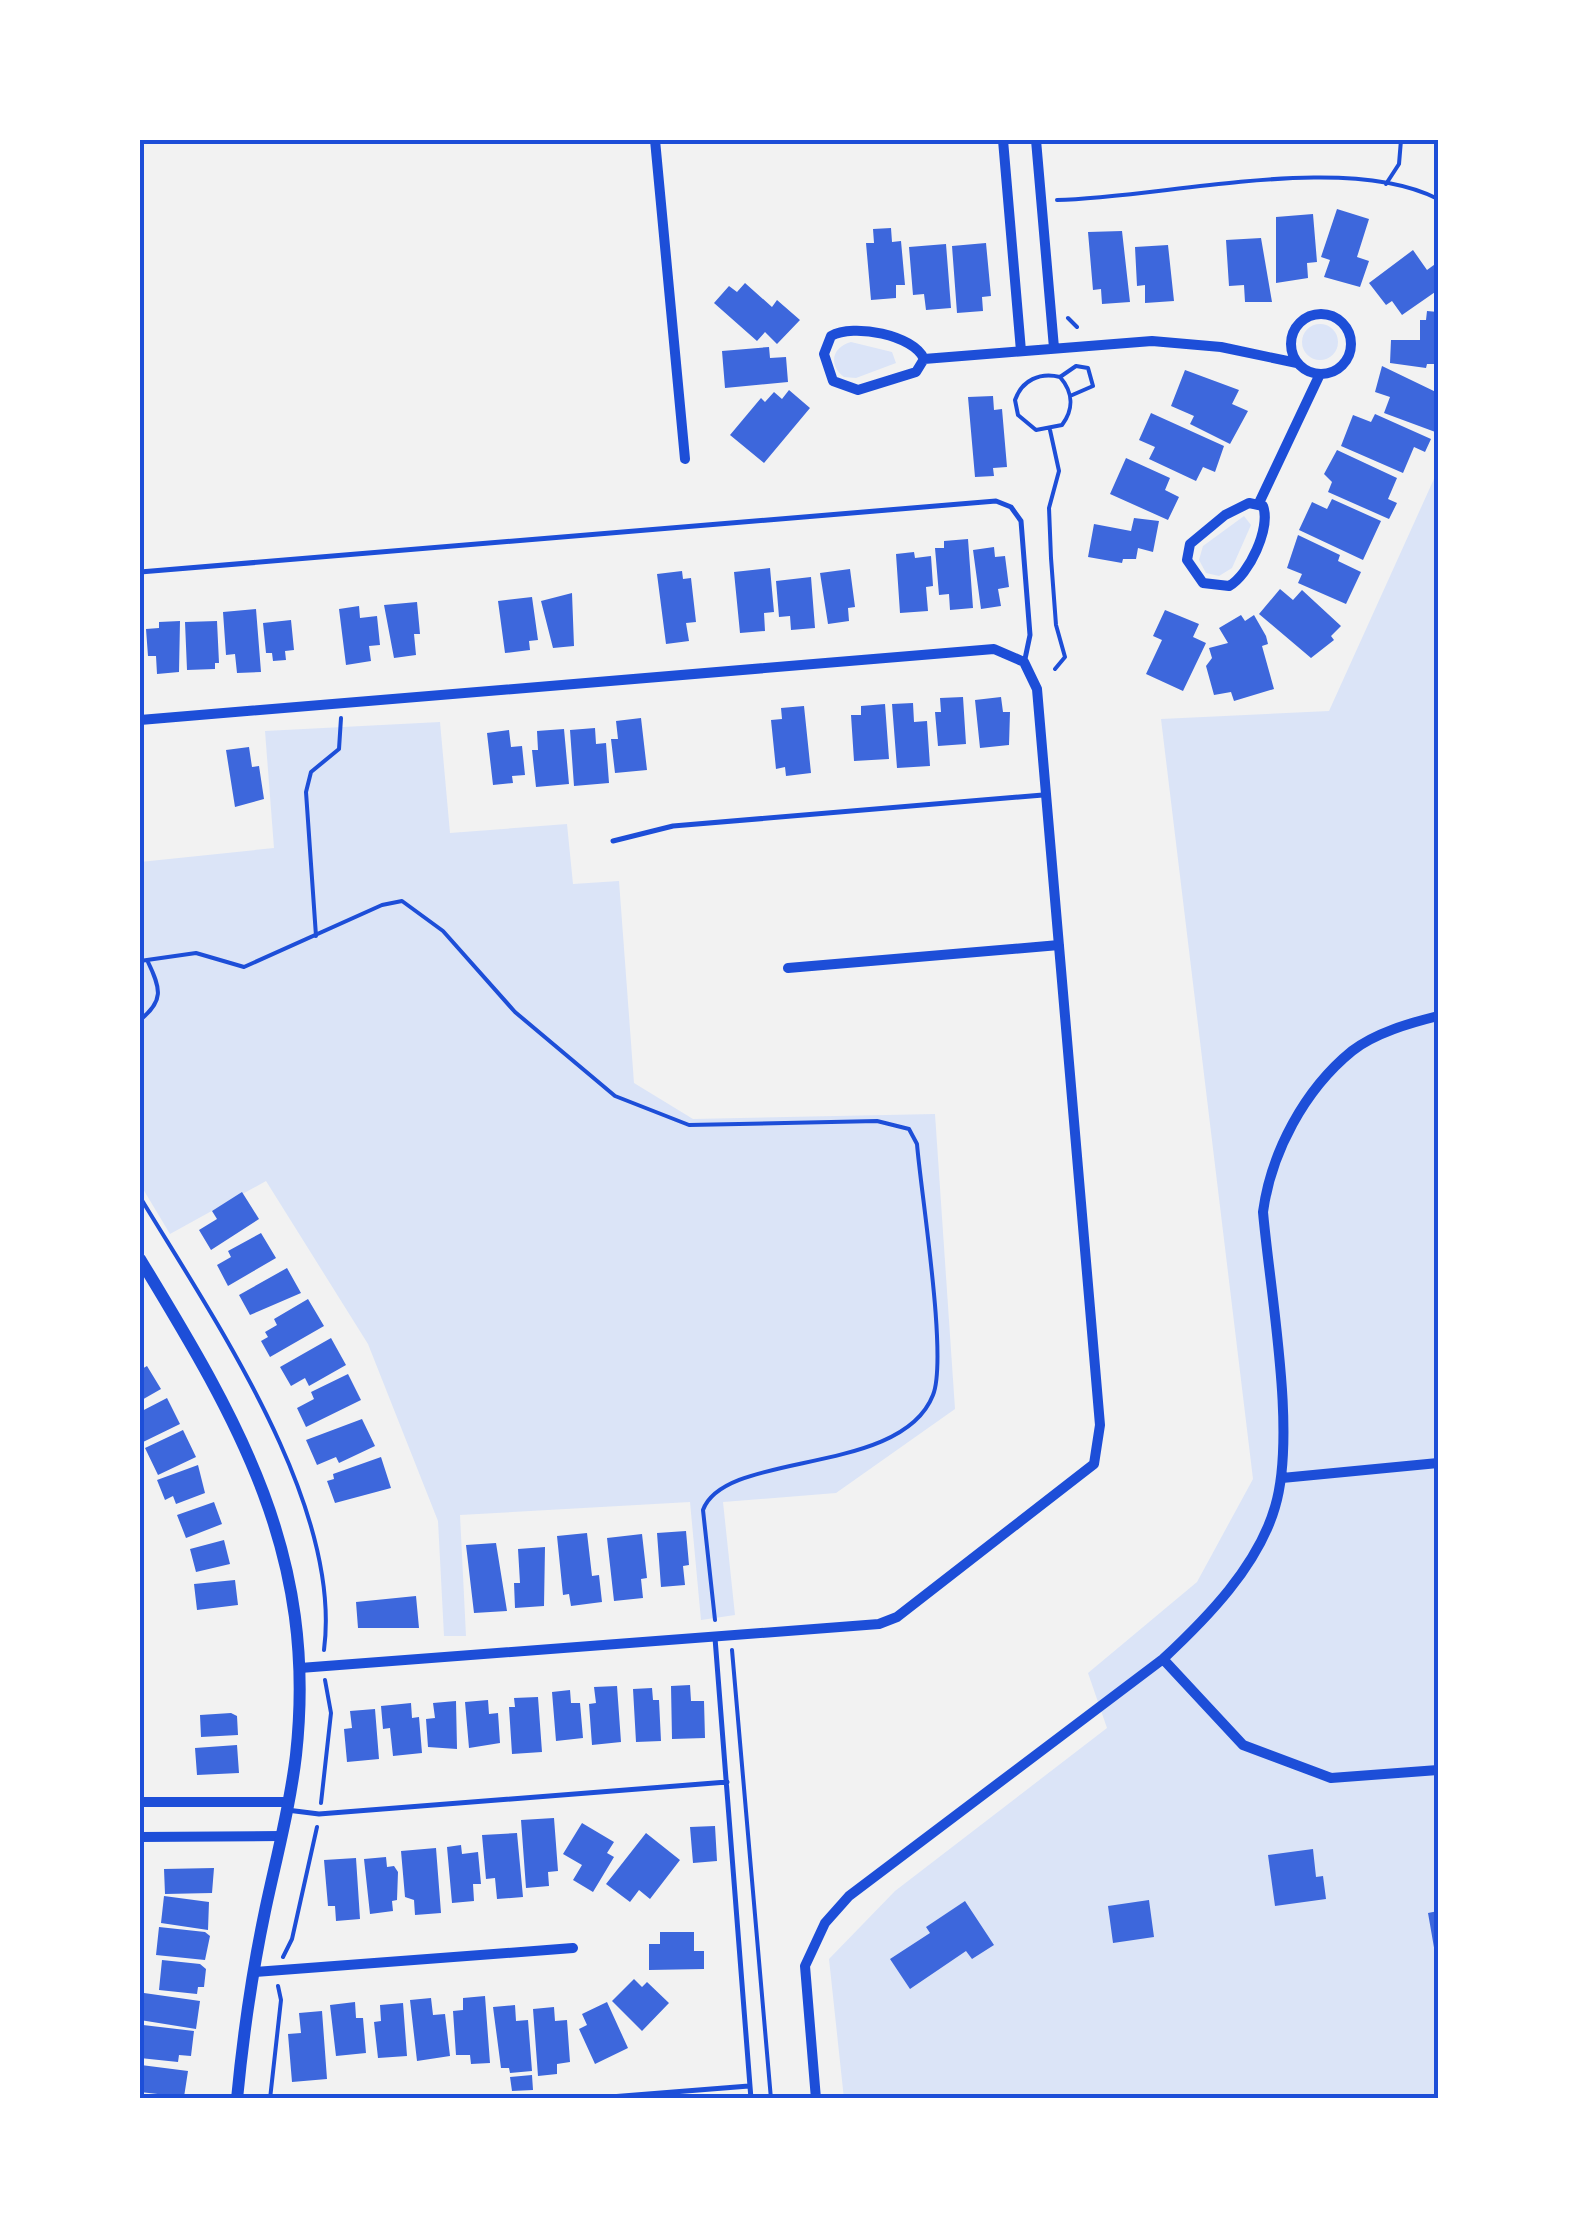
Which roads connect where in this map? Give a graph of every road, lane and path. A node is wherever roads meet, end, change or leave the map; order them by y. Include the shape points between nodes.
1 (655, 140) edge
2 (1003, 140) edge
3 (1036, 140) edge
4 (1400, 140) edge
5 (1386, 184) junction
6 (1438, 199) edge
7 (1056, 200) dead end
8 (1054, 348) junction
9 (1021, 351) junction
10 (924, 359) junction
11 (1297, 363) junction
12 (1320, 374) junction
13 (1060, 378) junction
14 (1070, 396) junction
15 (1050, 430) junction
16 (684, 459) dead end
17 (1260, 503) junction
18 (140, 572) edge
19 (1024, 662) junction
20 (1056, 669) dead end
21 (340, 703) junction
22 (140, 720) edge
23 (1046, 795) junction
24 (613, 841) dead end
25 (316, 936) junction
26 (1060, 945) junction
27 (140, 961) edge
28 (148, 962) junction
29 (788, 968) dead end
30 (1438, 1016) edge
31 (140, 1020) edge
32 (140, 1197) edge
33 (140, 1259) edge
34 (1438, 1463) edge
35 (1282, 1478) junction
36 (715, 1619) dead end
37 (715, 1638) junction
38 (323, 1646) dead end
39 (734, 1654) dead end
40 (1163, 1658) junction
41 (300, 1668) junction
42 (1438, 1770) edge
43 (727, 1782) junction
44 (140, 1802) edge
45 (288, 1806) junction
46 (140, 1836) edge
47 (281, 1836) junction
48 (573, 1948) dead end
49 (255, 1972) junction
50 (277, 1992) dead end
51 (750, 2086) junction
52 (238, 2099) edge
53 (270, 2099) edge
54 (585, 2099) edge
55 (751, 2099) edge
56 (771, 2099) edge
57 (816, 2099) edge

1 - 16 street
2 - 9 street
3 - 8 street
4 - 5 path via 1399,164
5 - 6 path via 1418,188
5 - 7 path via 1216,182 1147,195
8 - 9 street
8 - 11 street via 1184,342
9 - 10 street
10 - 10 street via 914,346 856,330 831,336 824,354 833,381 853,390 912,374
11 - 12 street
11 - 12 street via 1290,344 1297,325 1314,314 1334,317 1348,331 1350,351 1338,368
12 - 17 street
13 - 14 path
13 - 14 path via 1076,366 1093,374 1090,389
13 - 15 path via 1027,382 1015,400 1025,424
14 - 15 path via 1068,415
15 - 20 path via 1059,471 1049,508 1051,558 1056,625 1066,657
17 - 17 street via 1234,508 1190,544 1188,560 1203,582 1228,586 1240,579 1266,523
18 - 19 lane via 996,501 1020,521 1030,635
19 - 21 street via 994,649
19 - 23 street via 1037,689
21 - 22 street
21 - 25 path via 339,749 312,772 306,792
23 - 24 lane via 673,826
23 - 26 street
25 - 28 path via 244,968 196,953
25 - 36 path via 382,905 411,904 515,1012 607,1092 678,1124 877,1121 909,1129 917,1144 938,1357 933,1398 905,1426 862,1451 716,1489 703,1510
26 - 29 street
26 - 37 street via 1099,1454 1079,1480 897,1617 867,1626
27 - 28 path
28 - 31 path via 160,992
30 - 35 street via 1352,1051 1300,1111 1267,1178 1262,1212
32 - 38 path via 284,1450 312,1542 328,1635
33 - 41 street via 214,1380 261,1478 286,1565
34 - 35 street
35 - 40 street via 1256,1550 1200,1625
37 - 41 street
37 - 43 lane
39 - 56 path
40 - 42 street via 1242,1746 1331,1778
40 - 57 street via 849,1896 825,1923 805,1966
41 - 45 street
43 - 45 lane via 320,1814
43 - 51 lane
44 - 45 street
45 - 47 street
46 - 47 street
47 - 49 street
48 - 49 street
49 - 52 street
50 - 53 path
51 - 54 lane
51 - 55 lane

